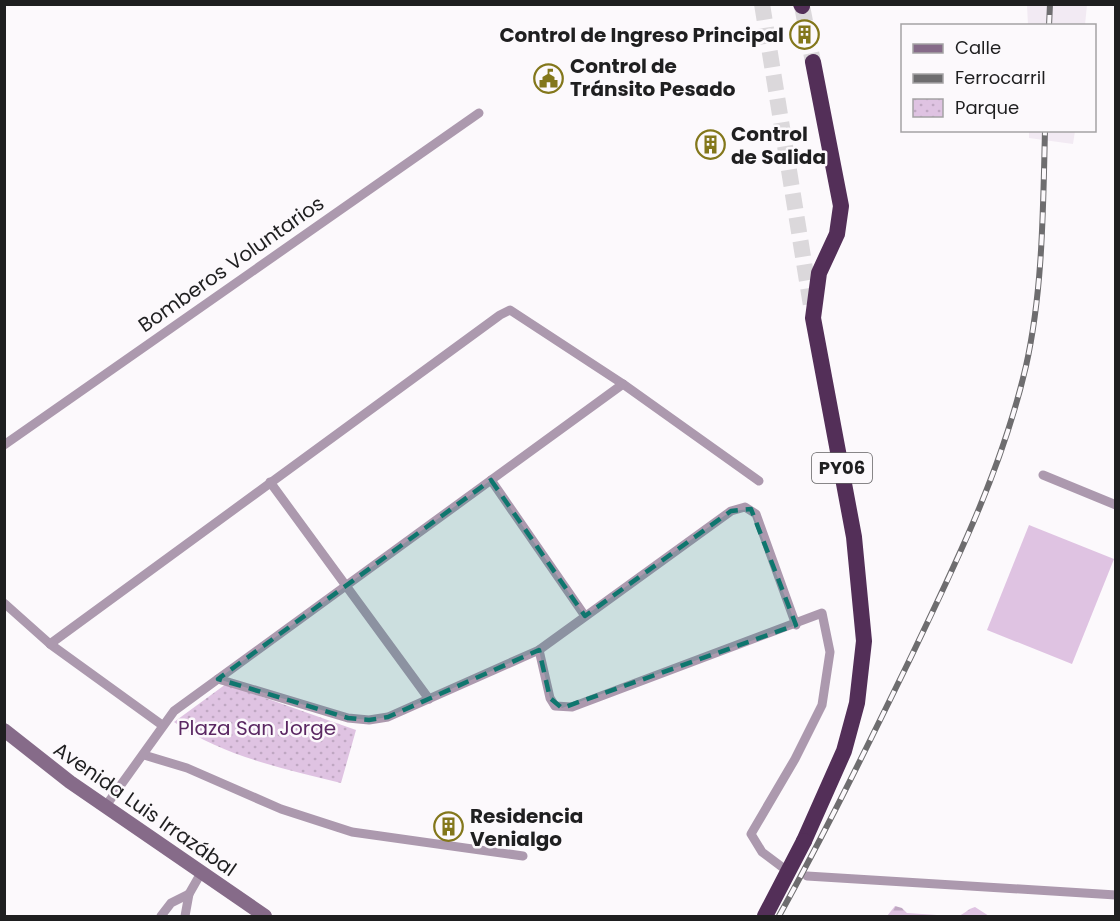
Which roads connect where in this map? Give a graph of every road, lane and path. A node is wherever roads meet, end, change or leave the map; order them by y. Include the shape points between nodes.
1 (813, 62) tunnel mouth
2 (479, 113) dead end
3 (623, 384) junction
4 (4, 445) edge
5 (1042, 475) dead end
6 (491, 480) junction
7 (759, 481) dead end
8 (270, 482) junction
9 (1116, 505) edge
10 (345, 586) junction
11 (4, 603) edge
12 (585, 616) junction
13 (796, 625) junction
14 (50, 644) junction
15 (539, 650) junction
16 (218, 678) junction
17 (429, 699) junction
18 (162, 725) junction
19 (4, 730) edge
20 (144, 756) junction
21 (105, 807) junction
22 (523, 856) dead end
23 (782, 867) dead end
24 (201, 873) junction
25 (807, 876) dead end
26 (189, 894) junction
27 (1116, 895) edge
28 (161, 916) edge
29 (185, 916) edge
30 (265, 916) edge
31 (765, 916) edge

1 - 31 highway, PY06, bridge via 841,206 837,234 819,273 813,318 854,537 864,641 856,703 844,751
2 - 4 street, Bomberos Voluntarios
3 - 6 street
3 - 7 street
3 - 8 street via 510,310
5 - 9 street
6 - 10 street
6 - 12 street
8 - 10 street
8 - 14 street
10 - 16 street
10 - 17 street
11 - 14 street
12 - 13 street via 731,511 745,507 756,514
12 - 15 street
13 - 15 street via 562,708 550,698
13 - 23 street via 822,613 830,652 822,705 751,834 762,852
14 - 18 street
15 - 17 street
16 - 17 street via 348,718 388,717
16 - 18 street via 174,711
18 - 20 street
19 - 21 main road, Avenida Luis Irrazábal
20 - 21 street
20 - 22 street via 187,768 281,809 352,832
21 - 24 main road, Avenida Luis Irrazábal
24 - 26 street
24 - 30 main road, Avenida Luis Irrazábal
25 - 27 street
26 - 28 street via 171,903
26 - 29 street

